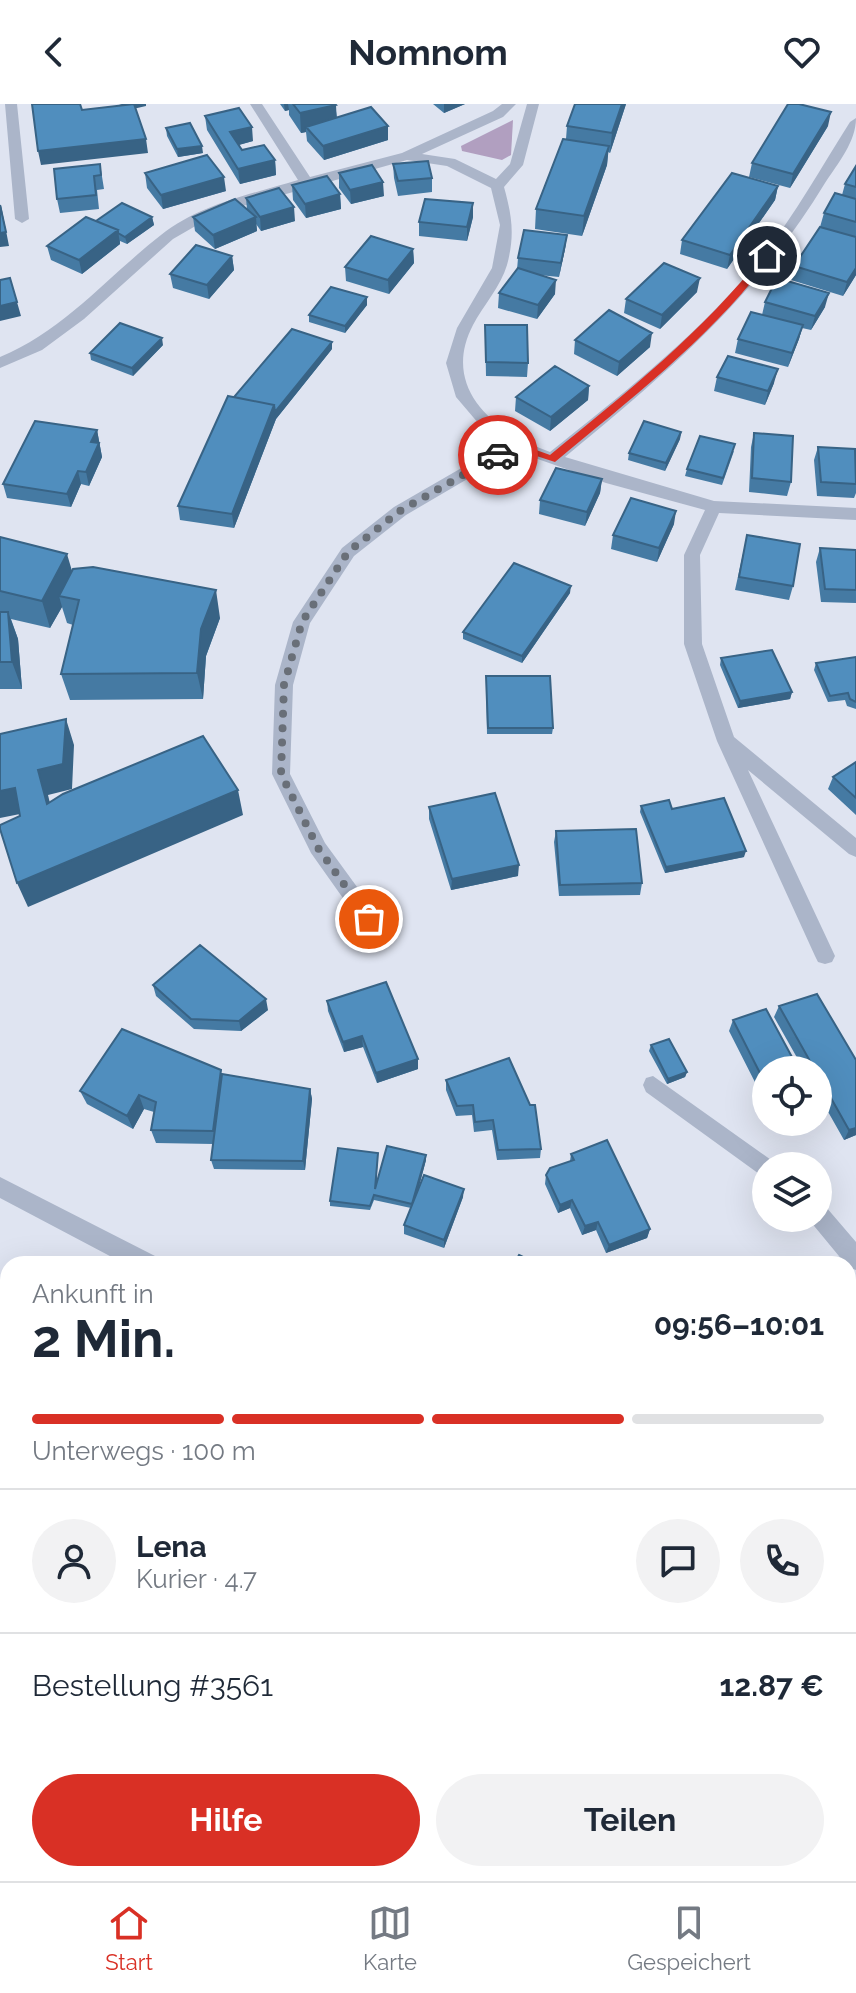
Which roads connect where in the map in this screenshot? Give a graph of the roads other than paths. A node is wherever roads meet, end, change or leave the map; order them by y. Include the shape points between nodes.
1 (11, 104) edge
2 (256, 104) edge
3 (510, 104) edge
4 (533, 104) edge
5 (856, 122) edge
6 (407, 156) junction
7 (306, 182) junction
8 (497, 186) junction
9 (22, 219) dead end
10 (0, 363) edge
11 (514, 445) junction
12 (552, 459) junction
13 (714, 507) junction
14 (856, 514) edge
15 (726, 741) junction
16 (856, 849) edge
17 (369, 919) dead end
18 (825, 956) dead end
19 (653, 1085) dead end
20 (752, 1159) edge
21 (0, 1187) edge
22 (832, 1231) edge
23 (132, 1256) edge
24 (853, 1256) edge

1 - 9 street
2 - 7 street
3 - 6 street
4 - 8 street via 516,165
5 - 12 street via 798,215 736,296 649,379
6 - 7 street
6 - 8 street via 450,162
7 - 10 street via 187,223 37,347
8 - 11 street via 507,225 499,268 464,328 453,363 461,393
11 - 12 street
11 - 17 street via 400,511 348,552 302,622 284,685 281,774 318,848
12 - 13 street
13 - 14 street
13 - 15 street via 692,555 693,644
15 - 16 street
15 - 18 street
19 - 20 street
21 - 23 street
22 - 24 street

